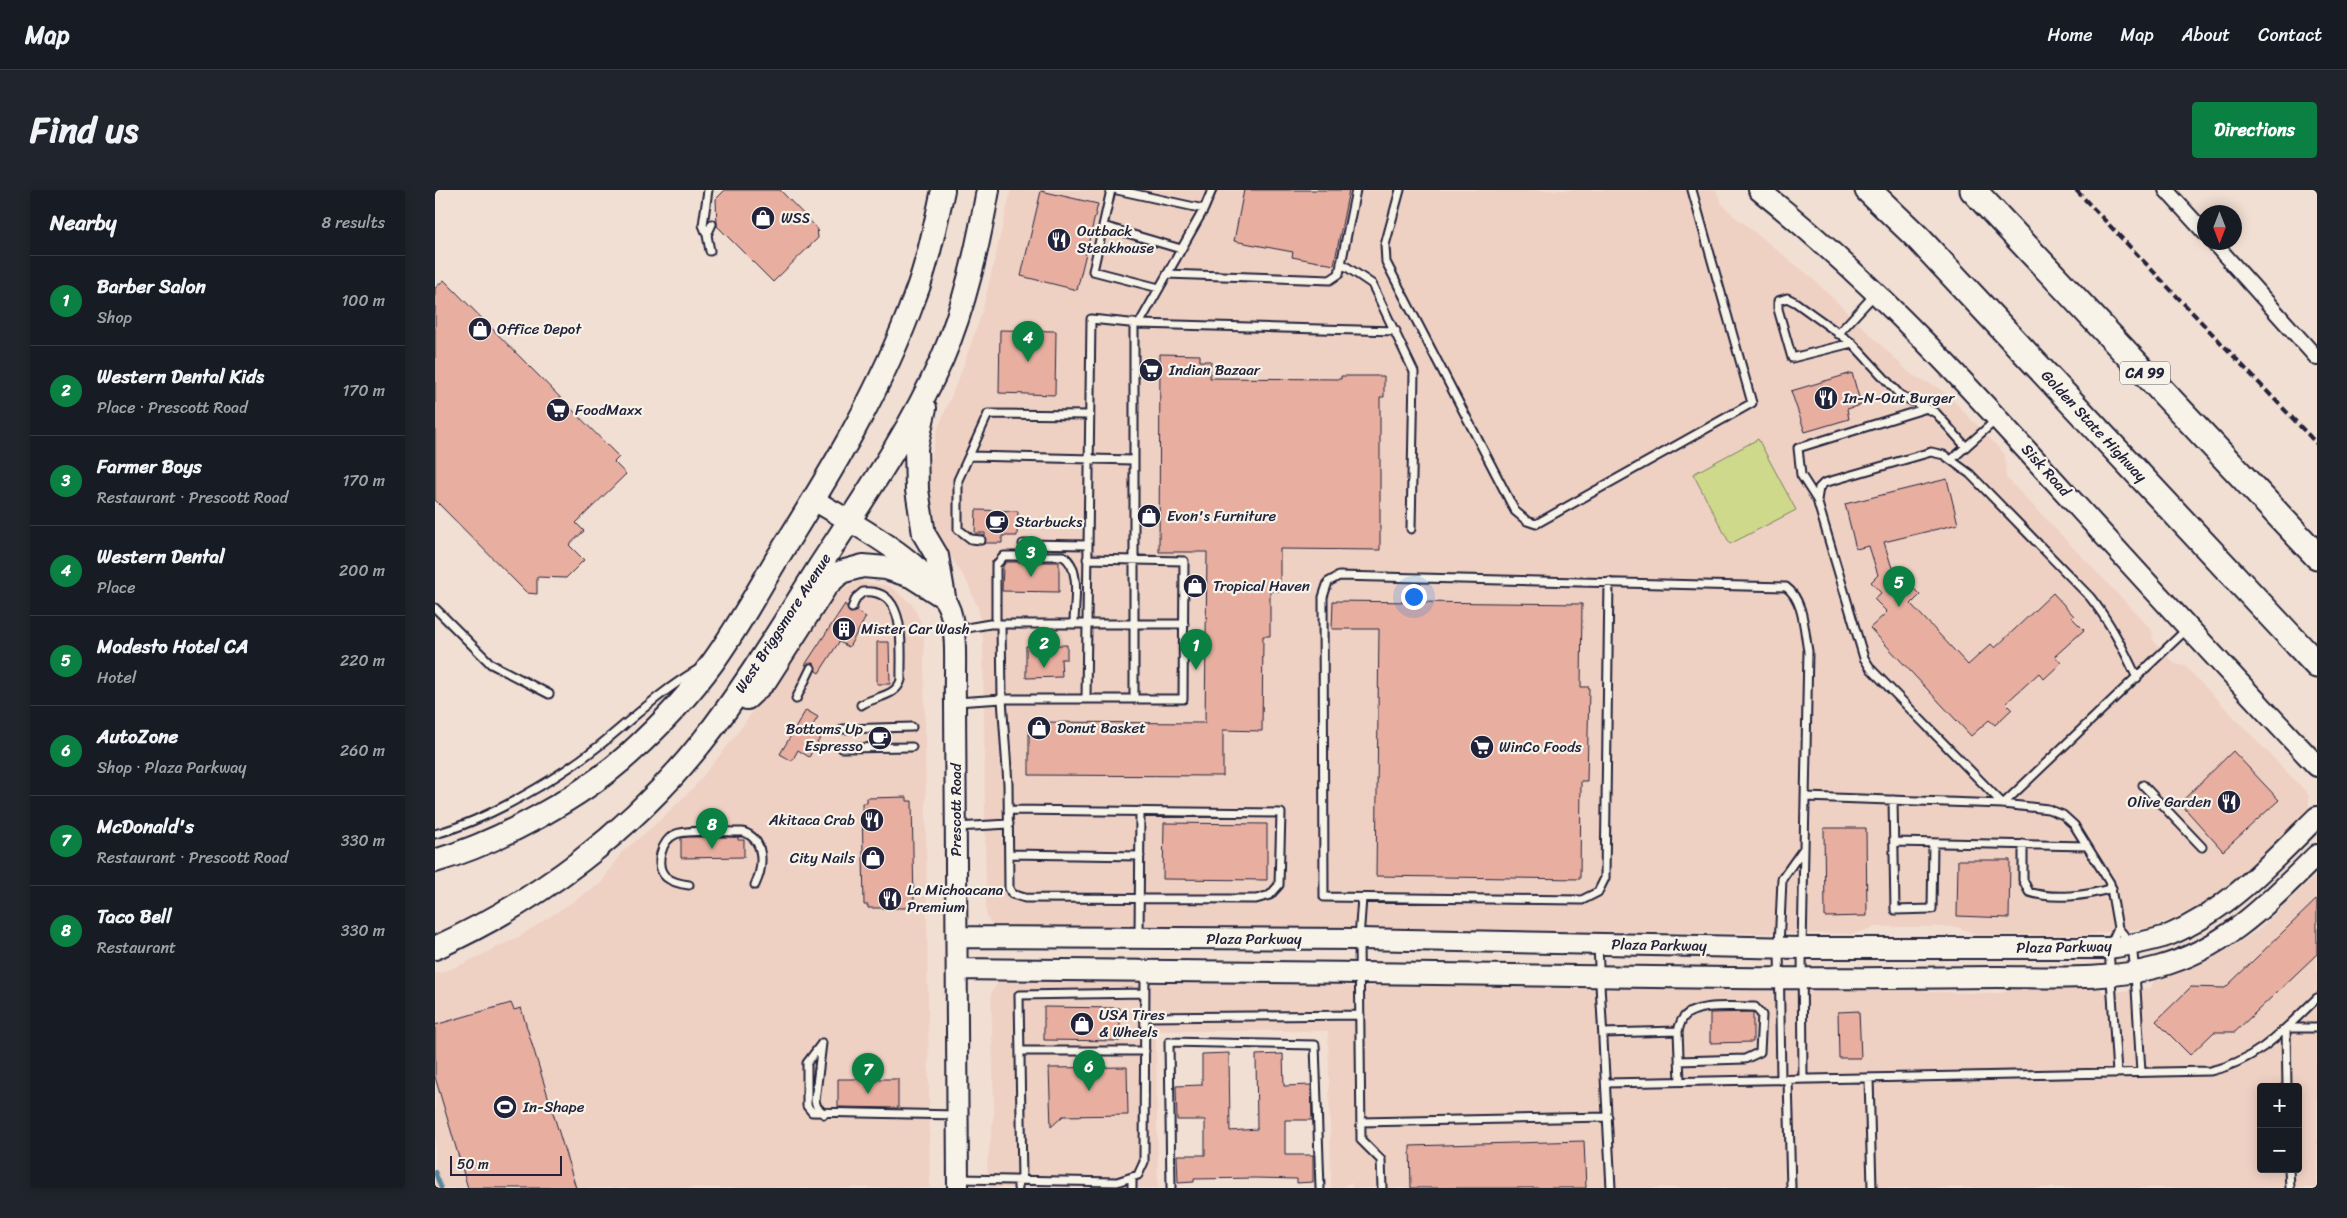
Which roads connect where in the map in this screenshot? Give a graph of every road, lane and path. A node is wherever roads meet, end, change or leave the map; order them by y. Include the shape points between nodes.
1 (708, 190) edge
2 (943, 190) edge
3 (988, 190) edge
4 (1111, 190) edge
5 (1117, 190) edge
6 (1212, 190) edge
7 (1356, 190) edge
8 (1400, 190) edge
9 (1692, 190) edge
10 (1759, 190) edge
11 (1856, 190) edge
12 (1869, 190) edge
13 (1973, 190) edge
14 (2166, 190) edge
15 (707, 203) junction
16 (1204, 209) junction
17 (713, 210) dead end
18 (712, 224) dead end
19 (2197, 224) edge
20 (1103, 226) junction
21 (707, 235) junction
22 (1918, 238) junction
23 (1181, 249) junction
24 (2220, 250) edge
25 (710, 251) dead end
26 (1341, 263) junction
27 (1167, 274) junction
28 (1159, 288) junction
29 (1877, 292) junction
30 (1136, 324) junction
31 (1396, 331) junction
32 (1838, 334) junction
33 (1852, 343) junction
34 (2317, 358) edge
35 (934, 376) junction
36 (1927, 408) junction
37 (1089, 415) junction
38 (1998, 418) junction
39 (1966, 447) junction
40 (969, 456) junction
41 (1089, 460) junction
42 (1133, 460) junction
43 (1951, 460) junction
44 (813, 500) junction
45 (1817, 500) junction
46 (849, 521) junction
47 (1411, 529) dead end
48 (981, 540) dead end
49 (1023, 544) dead end
50 (1088, 545) junction
51 (2317, 556) edge
52 (1087, 559) junction
53 (1133, 559) junction
54 (1609, 582) junction
55 (943, 597) junction
56 (435, 608) edge
57 (852, 608) dead end
58 (1087, 622) junction
59 (1074, 623) junction
60 (1133, 623) junction
61 (999, 624) junction
62 (1184, 624) junction
63 (2188, 628) junction
64 (953, 630) junction
65 (714, 660) junction
66 (2317, 665) edge
67 (811, 668) dead end
68 (2137, 678) junction
69 (549, 694) dead end
70 (797, 699) dead end
71 (1002, 699) junction
72 (1086, 699) junction
73 (1134, 699) junction
74 (955, 702) junction
75 (861, 705) dead end
76 (912, 727) dead end
77 (843, 729) dead end
78 (704, 739) junction
79 (912, 747) dead end
80 (842, 748) dead end
81 (2317, 766) edge
82 (2143, 785) dead end
83 (1805, 797) junction
84 (1893, 800) junction
85 (2003, 804) junction
86 (1008, 810) junction
87 (1140, 811) junction
88 (2317, 817) edge
89 (1009, 824) junction
90 (956, 827) junction
91 (435, 834) edge
92 (1893, 842) junction
93 (1933, 843) junction
94 (2023, 844) junction
95 (2087, 846) junction
96 (2203, 847) dead end
97 (1805, 848) junction
98 (1009, 854) junction
99 (2317, 855) edge
100 (1140, 856) junction
101 (435, 861) edge
102 (689, 885) dead end
103 (755, 885) dead end
104 (2112, 888) junction
105 (1362, 898) junction
106 (1140, 899) junction
107 (2118, 928) junction
108 (957, 937) junction
109 (1139, 939) junction
110 (1359, 939) junction
111 (1598, 944) junction
112 (2132, 945) junction
113 (1779, 947) junction
114 (435, 948) edge
115 (1802, 948) junction
116 (2109, 948) junction
117 (957, 969) junction
118 (1145, 971) junction
119 (1360, 971) junction
120 (2135, 972) junction
121 (1600, 975) junction
122 (2111, 975) junction
123 (1779, 979) junction
124 (1802, 980) junction
125 (1145, 993) junction
126 (2317, 998) edge
127 (1360, 1015) junction
128 (1145, 1017) junction
129 (2286, 1028) junction
130 (2317, 1028) edge
131 (1678, 1031) junction
132 (1603, 1033) junction
133 (1020, 1051) junction
134 (1145, 1051) junction
135 (1679, 1061) junction
136 (2141, 1072) junction
137 (2117, 1073) junction
138 (1869, 1078) junction
139 (1803, 1079) junction
140 (1785, 1080) junction
141 (1680, 1082) junction
142 (1606, 1083) junction
143 (2287, 1083) edge
144 (825, 1114) junction
145 (957, 1115) junction
146 (1608, 1117) junction
147 (1361, 1122) junction
148 (2289, 1173) edge
149 (1132, 1177) junction
150 (1019, 1183) edge
151 (958, 1184) edge
152 (1131, 1188) edge
153 (1171, 1188) edge
154 (1320, 1188) edge
155 (1382, 1188) edge
156 (1611, 1188) edge
157 (1791, 1188) edge
158 (1872, 1188) edge
159 (2290, 1188) edge

1 - 15 lane
2 - 44 main road via 921,278 897,343
3 - 35 main road, West Briggsmore Avenue via 963,297
4 - 20 lane
5 - 16 lane
6 - 16 lane
7 - 26 lane
8 - 9 lane via 1385,245 1386,262 1515,512 1527,522 1536,524 1752,403
10 - 29 street, Sisk Road
11 - 22 highway
12 - 22 highway, Golden State Highway
13 - 51 highway, CA 99
14 - 19 street
15 - 17 lane
15 - 21 lane via 703,210
16 - 23 lane
18 - 21 lane
20 - 23 lane
20 - 28 lane via 1093,271
21 - 25 lane
22 - 66 highway, Golden State Highway
23 - 27 lane
24 - 34 street
26 - 27 lane via 1339,274 1330,280
26 - 31 lane via 1372,284
27 - 28 lane
28 - 30 lane
29 - 32 lane
29 - 38 street, Sisk Road
30 - 31 lane
30 - 37 lane via 1091,319
30 - 42 lane
31 - 47 lane via 1414,372
32 - 33 lane
32 - 33 lane via 1795,302 1787,298 1778,301 1792,358
33 - 36 lane via 1900,395
35 - 46 main road, West Briggsmore Avenue
35 - 55 main road via 919,427 917,490 925,534 937,556
36 - 39 lane via 1936,413
36 - 45 lane via 1797,448 1801,475
37 - 40 lane via 988,414
37 - 41 lane
38 - 39 lane
38 - 63 street, Sisk Road
39 - 43 lane
40 - 41 lane
40 - 48 lane via 958,480 958,530 971,540
41 - 42 lane
41 - 50 lane
42 - 53 lane
43 - 45 lane via 1931,452 1824,483 1819,488
43 - 68 lane via 1970,474 2090,597 2106,616
44 - 46 street, Prescott Road
44 - 65 main road
45 - 85 lane via 1863,658
46 - 55 street, Prescott Road via 915,564
46 - 78 main road, West Briggsmore Avenue via 748,678
49 - 50 lane
50 - 52 lane
52 - 53 lane
52 - 58 lane
53 - 60 lane
53 - 62 lane via 1184,561
54 - 83 lane via 1786,587 1794,593 1808,651
54 - 105 lane via 1605,878 1598,892 1582,900
54 - 105 lane via 1339,576 1328,582 1323,597 1324,897
55 - 64 street, Prescott Road
55 - 78 main road via 911,576 886,568 863,566 841,572 819,596 765,681
56 - 69 lane via 491,664
57 - 75 lane via 863,592 879,593 894,606 900,628 899,688
58 - 59 lane
58 - 60 lane
58 - 72 lane
59 - 61 lane
59 - 61 lane via 1074,570 1069,560 1063,556 1004,556 996,565
60 - 62 lane
60 - 73 lane
61 - 64 lane
61 - 71 lane
62 - 73 lane via 1183,699
63 - 68 lane
63 - 81 street, Sisk Road
64 - 74 street, Prescott Road
65 - 91 lane via 668,686 598,746 553,777 515,800
65 - 101 main road via 657,728 628,755 591,782 530,821
67 - 70 lane
68 - 85 lane
71 - 72 lane
71 - 74 lane
71 - 86 lane
72 - 73 lane
74 - 90 street, Prescott Road
76 - 77 lane
78 - 114 main road, West Briggsmore Avenue via 653,797 573,867 493,919
79 - 80 lane
82 - 96 lane
83 - 84 lane
83 - 97 lane
84 - 85 lane
84 - 92 lane
85 - 95 lane via 2048,809 2063,815 2074,825
86 - 87 lane
86 - 89 lane
87 - 100 lane
87 - 106 lane via 1281,813 1279,885 1270,895 1256,899
88 - 112 street, Plaza Parkway via 2247,885 2197,921 2169,935
89 - 90 lane
89 - 98 lane
90 - 108 street, Prescott Road
92 - 93 lane
92 - 93 lane via 1895,910 1932,909
93 - 94 lane
94 - 95 lane
94 - 104 lane via 2023,880 2029,892 2039,896 2093,894
95 - 104 lane
97 - 113 lane via 1782,879
97 - 115 lane
98 - 100 lane
98 - 106 lane via 1011,894 1025,898
99 - 120 street, Plaza Parkway via 2239,928 2216,943 2185,959
100 - 106 lane
102 - 103 lane via 666,877 661,869 665,844 678,833 743,832 753,835 760,852 759,876
104 - 107 lane
105 - 110 lane
106 - 109 lane
107 - 112 lane
107 - 116 lane
108 - 109 street, Plaza Parkway
108 - 117 street, Prescott Road
109 - 110 street, Plaza Parkway
110 - 111 street, Plaza Parkway
110 - 119 lane
111 - 113 street, Plaza Parkway
111 - 121 lane
112 - 116 street, Plaza Parkway
112 - 120 lane
113 - 115 street, Plaza Parkway
113 - 123 lane
115 - 116 street, Plaza Parkway
115 - 124 lane
116 - 122 lane
117 - 118 street, Plaza Parkway
117 - 145 street, Prescott Road
118 - 119 street, Plaza Parkway
118 - 125 lane
119 - 121 street, Plaza Parkway
119 - 127 lane
120 - 122 street, Plaza Parkway
120 - 136 lane
121 - 123 street, Plaza Parkway
121 - 132 lane
122 - 124 street, Plaza Parkway
122 - 137 lane
123 - 124 street, Plaza Parkway
123 - 140 lane
124 - 139 lane
125 - 128 lane
125 - 133 lane via 1019,995
126 - 129 lane
127 - 128 lane
127 - 147 lane
128 - 134 lane
129 - 130 lane
129 - 136 lane via 2248,1059 2227,1067 2210,1071
129 - 143 lane
131 - 132 lane
131 - 135 lane
131 - 135 lane via 1682,1019 1700,1008 1755,1007 1762,1015 1760,1052 1745,1059
132 - 142 lane
133 - 134 lane
133 - 150 lane
134 - 149 lane via 1143,1162 1138,1175
135 - 141 lane
136 - 137 lane
137 - 138 lane
138 - 139 lane
138 - 158 lane
139 - 140 lane
140 - 141 lane
140 - 157 lane
141 - 142 lane
142 - 146 lane
144 - 144 lane via 809,1110 806,1095 807,1063 823,1043 815,1101
144 - 145 lane
145 - 151 street, Prescott Road
146 - 147 lane
146 - 156 lane
147 - 155 lane via 1361,1140 1381,1160
148 - 159 lane
149 - 150 lane via 1117,1182
149 - 152 lane
150 - 151 lane
153 - 154 lane via 1169,1042 1315,1045

